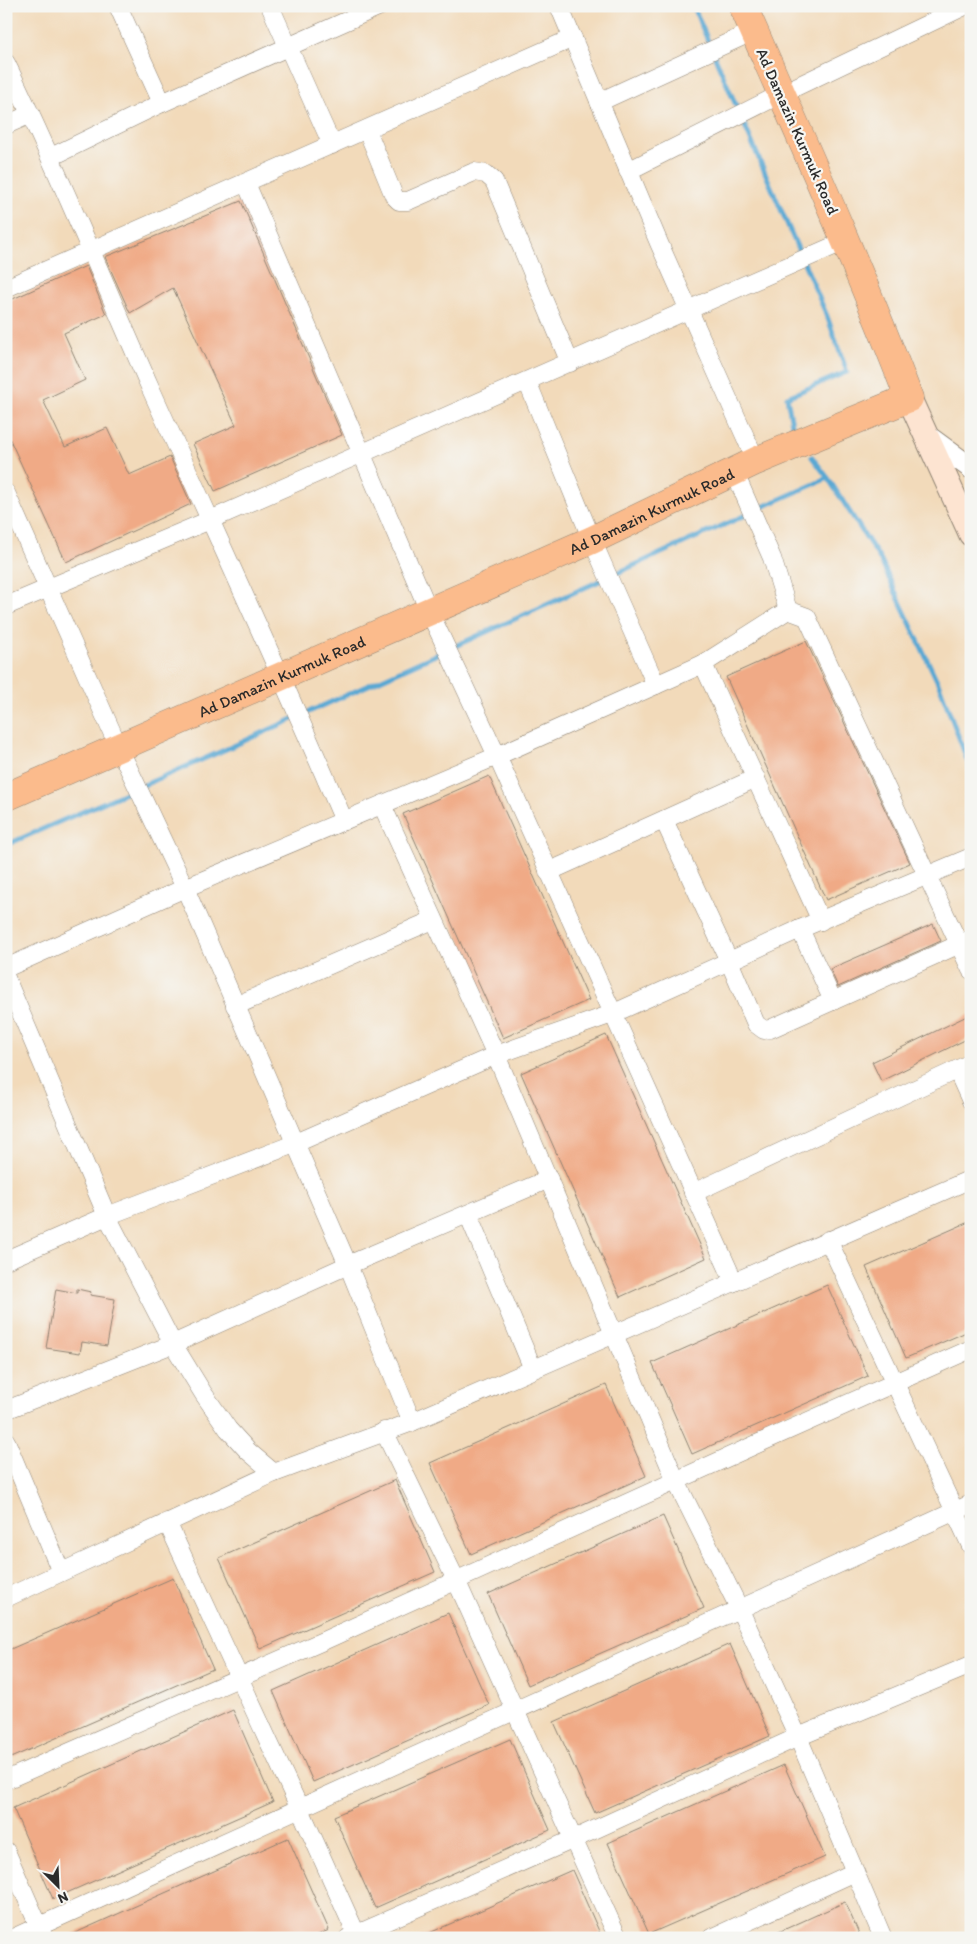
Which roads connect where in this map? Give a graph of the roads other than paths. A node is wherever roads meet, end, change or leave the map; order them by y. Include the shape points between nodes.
1 (118, 6) edge
2 (270, 6) edge
3 (380, 6) edge
4 (559, 6) edge
5 (743, 6) edge
6 (965, 6) edge
7 (754, 31) junction
8 (573, 38) junction
9 (288, 48) junction
10 (6, 63) edge
11 (783, 94) junction
12 (599, 102) junction
13 (162, 104) junction
14 (31, 114) junction
15 (6, 125) edge
16 (367, 130) junction
17 (332, 145) junction
18 (50, 158) junction
19 (628, 171) junction
20 (246, 183) junction
21 (846, 241) junction
22 (90, 251) junction
23 (6, 288) edge
24 (689, 310) junction
25 (570, 363) junction
26 (526, 381) junction
27 (909, 398) junction
28 (926, 435) junction
29 (362, 453) junction
30 (745, 466) junction
31 (971, 468) edge
32 (6, 493) edge
33 (210, 520) junction
34 (971, 534) edge
35 (592, 540) junction
36 (49, 588) junction
37 (6, 606) edge
38 (788, 610) junction
39 (429, 611) junction
40 (703, 664) junction
41 (282, 676) junction
42 (656, 685) junction
43 (119, 748) junction
44 (498, 756) junction
45 (756, 778) junction
46 (6, 797) edge
47 (382, 805) junction
48 (664, 820) junction
49 (344, 821) junction
50 (971, 857) edge
51 (548, 872) junction
52 (927, 876) junction
53 (185, 888) junction
54 (434, 920) junction
55 (821, 920) junction
56 (800, 929) junction
57 (965, 942) edge
58 (730, 961) junction
59 (6, 968) edge
60 (971, 970) edge
61 (6, 978) edge
62 (833, 1001) junction
63 (235, 1006) junction
64 (612, 1014) junction
65 (496, 1055) junction
66 (964, 1066) edge
67 (971, 1100) edge
68 (294, 1144) junction
69 (971, 1179) edge
70 (549, 1180) junction
71 (693, 1193) junction
72 (468, 1214) junction
73 (108, 1216) junction
74 (828, 1240) junction
75 (6, 1260) edge
76 (348, 1265) junction
77 (734, 1282) junction
78 (615, 1334) junction
79 (173, 1344) junction
80 (971, 1349) edge
81 (533, 1370) junction
82 (896, 1383) junction
83 (6, 1410) edge
84 (412, 1422) junction
85 (384, 1431) junction
86 (6, 1441) edge
87 (274, 1473) junction
88 (676, 1480) junction
89 (963, 1507) edge
90 (167, 1522) junction
91 (971, 1546) edge
92 (61, 1572) junction
93 (456, 1580) junction
94 (6, 1598) edge
95 (740, 1608) junction
96 (971, 1665) edge
97 (238, 1678) junction
98 (515, 1711) junction
99 (798, 1737) junction
100 (6, 1780) edge
101 (300, 1809) junction
102 (574, 1838) junction
103 (6, 1851) edge
104 (855, 1872) junction
105 (41, 1932) edge
106 (354, 1937) edge
107 (12, 1938) edge
108 (618, 1938) edge
109 (712, 1938) edge
110 (883, 1938) edge

1 - 13 street
2 - 9 street
3 - 9 street
4 - 8 street
5 - 7 highway, Ad Damazin Kurmuk Road
6 - 11 street
7 - 11 highway, Ad Damazin Kurmuk Road
7 - 12 street
8 - 12 street
8 - 16 street
9 - 13 street
9 - 17 street
10 - 14 street
11 - 19 street
11 - 21 highway, Ad Damazin Kurmuk Road
12 - 19 street
13 - 18 street
14 - 15 street
14 - 18 street
16 - 17 street
16 - 25 street via 394,196 399,201 408,201 474,172 486,174 494,181
17 - 20 street
18 - 22 street
19 - 24 street
20 - 22 street
20 - 29 street
21 - 24 street
21 - 27 highway, Ad Damazin Kurmuk Road
22 - 23 street
22 - 33 street
24 - 25 street
24 - 30 street
25 - 26 street
26 - 29 street
26 - 35 street
27 - 28 main road
27 - 30 highway, Ad Damazin Kurmuk Road
28 - 31 street
28 - 34 main road
29 - 33 street
29 - 39 street
30 - 35 highway, Ad Damazin Kurmuk Road
30 - 38 street
32 - 36 street
33 - 36 street
33 - 41 street
35 - 39 highway, Ad Damazin Kurmuk Road
35 - 42 street
36 - 37 street
36 - 43 street
38 - 40 street
38 - 52 street via 806,618
39 - 41 highway, Ad Damazin Kurmuk Road
39 - 44 street
40 - 42 street
40 - 45 street
41 - 43 highway, Ad Damazin Kurmuk Road
41 - 49 street
42 - 44 street
43 - 46 highway, Ad Damazin Kurmuk Road
43 - 53 street
44 - 47 street
44 - 51 street
45 - 48 street
45 - 55 street
47 - 49 street
47 - 54 street
48 - 51 street
48 - 58 street
49 - 53 street
50 - 52 street
51 - 64 street
52 - 55 street
52 - 57 street
53 - 59 street
53 - 63 street
54 - 63 street
54 - 65 street
55 - 56 street
56 - 58 street
56 - 62 street
57 - 60 street
57 - 62 street
58 - 62 street via 756,1024 764,1030
58 - 64 street
61 - 73 street
63 - 68 street
64 - 65 street
64 - 71 street
65 - 68 street
65 - 70 street
66 - 67 street
66 - 71 street
68 - 73 street
68 - 76 street
69 - 74 street
70 - 72 street
70 - 78 street
71 - 77 street
72 - 76 street
72 - 81 street
73 - 75 street
73 - 79 street
74 - 77 street
74 - 82 street
76 - 79 street
76 - 84 street
77 - 78 street
78 - 81 street
78 - 88 street
79 - 83 street
79 - 87 street via 228,1429
80 - 82 street
81 - 84 street
82 - 88 street
82 - 89 street
84 - 85 street
85 - 87 street
85 - 93 street
86 - 92 street
87 - 90 street
88 - 93 street
88 - 95 street
89 - 91 street
89 - 95 street
90 - 92 street
90 - 97 street
92 - 94 street
93 - 97 street
93 - 98 street
95 - 98 street
95 - 99 street
96 - 99 street
97 - 100 street
97 - 101 street
98 - 101 street
98 - 102 street
99 - 102 street
99 - 104 street
101 - 105 street
101 - 106 street
102 - 106 street
102 - 108 street
103 - 105 street
104 - 109 street
104 - 110 street
105 - 107 street

